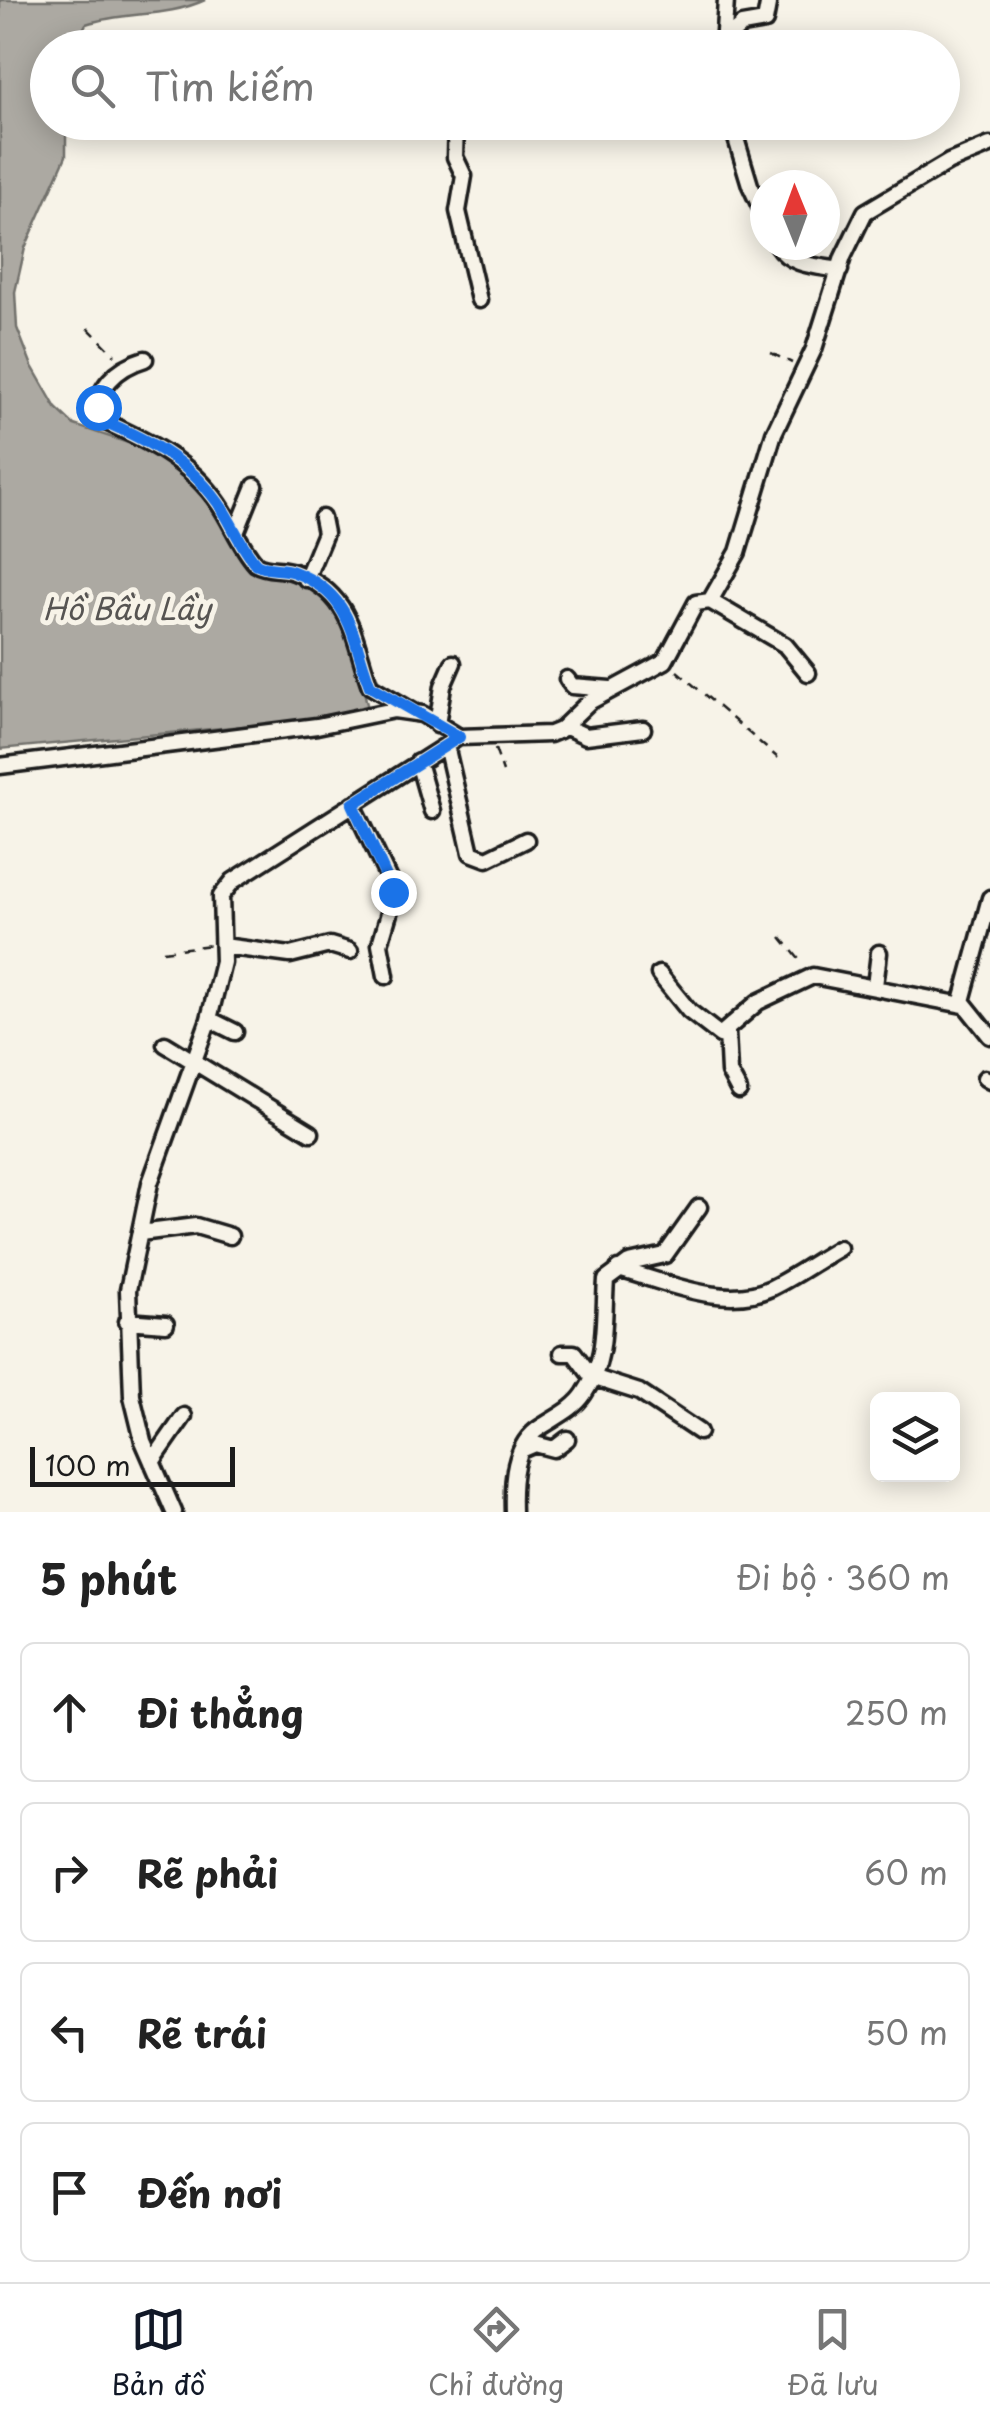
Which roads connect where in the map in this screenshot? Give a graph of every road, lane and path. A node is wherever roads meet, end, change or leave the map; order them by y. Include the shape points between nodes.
1 (726, 0) edge
2 (768, 4) dead end
3 (724, 30) edge
4 (737, 30) edge
5 (455, 140) edge
6 (736, 140) edge
7 (990, 145) edge
8 (750, 185) edge
9 (794, 260) edge
10 (840, 270) junction
11 (480, 300) dead end
12 (88, 328) dead end
13 (771, 353) dead end
14 (145, 359) dead end
15 (125, 365) junction
16 (804, 368) junction
17 (255, 486) dead end
18 (322, 518) dead end
19 (236, 533) junction
20 (306, 579) junction
21 (710, 601) junction
22 (666, 661) junction
23 (453, 662) dead end
24 (808, 674) dead end
25 (567, 679) dead end
26 (610, 690) junction
27 (414, 712) junction
28 (437, 725) junction
29 (564, 726) junction
30 (643, 729) dead end
31 (490, 736) junction
32 (452, 741) junction
33 (778, 758) dead end
34 (418, 762) junction
35 (0, 766) edge
36 (503, 772) dead end
37 (353, 804) junction
38 (432, 811) dead end
39 (526, 840) dead end
40 (990, 898) edge
41 (781, 937) dead end
42 (224, 946) junction
43 (350, 951) dead end
44 (163, 952) dead end
45 (879, 953) dead end
46 (658, 974) dead end
47 (386, 976) dead end
48 (813, 976) junction
49 (875, 986) junction
50 (964, 1005) junction
51 (208, 1019) junction
52 (235, 1032) dead end
53 (727, 1032) junction
54 (990, 1036) edge
55 (165, 1044) dead end
56 (193, 1058) junction
57 (740, 1091) dead end
58 (311, 1134) dead end
59 (699, 1207) dead end
60 (140, 1233) junction
61 (230, 1236) dead end
62 (839, 1248) dead end
63 (618, 1269) junction
64 (127, 1321) junction
65 (166, 1324) dead end
66 (562, 1353) dead end
67 (592, 1377) junction
68 (184, 1416) dead end
69 (699, 1432) dead end
70 (567, 1439) dead end
71 (521, 1450) junction
72 (152, 1462) junction
73 (174, 1512) edge
74 (514, 1512) edge

1 - 3 street
2 - 4 street via 764,21
5 - 11 street via 464,176 458,211
6 - 8 street
7 - 10 street via 865,212
9 - 10 street
10 - 16 street
12 - 15 path
13 - 16 path
14 - 15 street
15 - 19 street via 107,383 99,419 142,437 190,470
16 - 21 street via 774,433 738,552
17 - 19 street
18 - 20 street via 325,533
19 - 20 street via 256,564
20 - 27 street via 349,617 370,686
21 - 22 street via 696,603
21 - 24 street via 786,645
22 - 26 street
22 - 33 path
23 - 28 street
25 - 26 street via 572,686
26 - 29 street
27 - 28 street
27 - 35 street
28 - 32 street
29 - 30 street via 586,736
29 - 31 street via 550,734
31 - 32 street
31 - 36 path
32 - 34 street
32 - 39 street via 471,853 487,859
34 - 37 street
34 - 38 street
37 - 42 street via 232,880 221,896
37 - 47 street via 392,886 380,944
40 - 50 street
41 - 48 path
42 - 43 street via 290,955 330,944
42 - 44 path
42 - 51 street
45 - 49 street
46 - 53 street via 716,1033
48 - 49 street
48 - 53 street via 758,1002
49 - 50 street
50 - 54 street
51 - 52 street
51 - 56 street
53 - 57 street via 729,1072
55 - 56 street
56 - 58 street
56 - 60 street
59 - 63 street via 665,1255
60 - 61 street via 196,1226
60 - 64 street
62 - 63 street via 743,1296
63 - 67 street via 606,1280 604,1337
64 - 65 street
64 - 72 street via 132,1396
66 - 67 street via 578,1355
67 - 69 street via 639,1392
67 - 71 street via 576,1404 537,1428
68 - 72 street
70 - 71 street via 554,1448 535,1444
71 - 74 street
72 - 73 street

